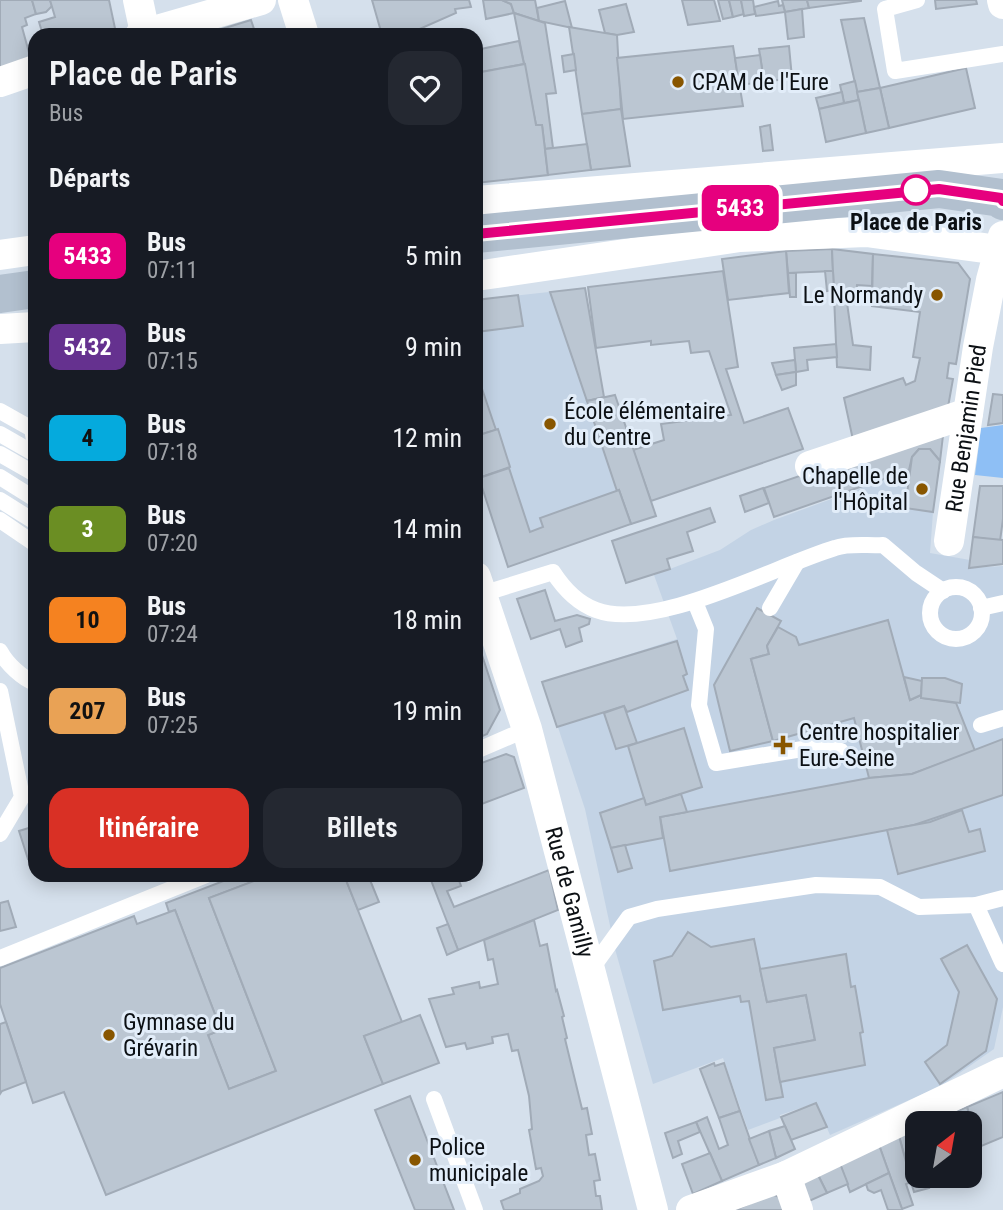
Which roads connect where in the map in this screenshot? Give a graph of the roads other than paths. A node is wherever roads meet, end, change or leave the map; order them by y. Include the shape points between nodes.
1 (138, 0) edge
2 (261, 0) edge
3 (293, 0) edge
4 (917, 0) edge
5 (141, 28) edge
6 (163, 28) edge
7 (302, 28) edge
8 (1003, 54) edge
9 (28, 72) edge
10 (0, 82) edge
11 (1002, 180) edge
12 (483, 201) edge
13 (483, 233) edge
14 (1001, 243) edge
15 (28, 251) edge
16 (0, 255) edge
17 (483, 275) edge
18 (28, 290) edge
19 (0, 294) edge
20 (28, 327) edge
21 (0, 329) edge
22 (0, 411) edge
23 (968, 413) junction
24 (28, 427) edge
25 (0, 435) edge
26 (28, 450) edge
27 (0, 454) edge
28 (810, 466) dead end
29 (28, 470) edge
30 (0, 477) edge
31 (28, 495) edge
32 (0, 500) edge
33 (28, 518) edge
34 (0, 520) edge
35 (28, 539) edge
36 (949, 541) dead end
37 (797, 562) junction
38 (483, 584) edge
39 (943, 591) junction
40 (483, 597) edge
41 (695, 602) junction
42 (1003, 603) edge
43 (770, 608) dead end
44 (981, 608) junction
45 (1, 660) edge
46 (28, 679) edge
47 (0, 691) edge
48 (1003, 718) edge
49 (981, 725) dead end
50 (527, 729) junction
51 (483, 748) edge
52 (841, 751) dead end
53 (0, 834) edge
54 (189, 882) edge
55 (1003, 898) edge
56 (975, 905) junction
57 (0, 958) edge
58 (1003, 964) edge
59 (590, 971) junction
60 (1003, 1072) edge
61 (434, 1099) dead end
62 (786, 1176) junction
63 (475, 1210) edge
64 (653, 1210) edge
65 (691, 1210) edge
66 (799, 1210) edge

1 - 5 street
2 - 6 street
3 - 7 street
4 - 8 lane via 885,9 895,71
9 - 10 street
11 - 12 street
11 - 13 main road
14 - 17 street via 866,232 740,237
14 - 23 street, Rue Benjamin Pied
15 - 16 street
18 - 19 main road
20 - 21 street
22 - 24 lane
23 - 28 street
23 - 36 street, Rue Benjamin Pied
25 - 26 lane
27 - 29 lane
30 - 31 lane
32 - 33 lane
34 - 35 lane
37 - 39 lane via 838,547 883,545
37 - 41 lane
37 - 43 lane
38 - 41 lane via 553,572 566,592 596,610 625,615
39 - 44 lane via 966,590
39 - 44 lane via 930,612 942,635 958,639 974,632
40 - 50 street, Rue de Gamilly
41 - 52 lane via 706,629 699,705 716,763 821,746
42 - 44 lane
45 - 46 lane
47 - 53 lane via 22,797
48 - 49 lane
50 - 51 lane
50 - 59 street, Rue de Gamilly
54 - 57 lane
55 - 56 lane
56 - 58 lane
56 - 59 lane via 919,907 880,887 816,885 657,909 629,917
59 - 64 street, Rue de Gamilly
60 - 62 street
61 - 63 lane
62 - 65 street
62 - 66 street

